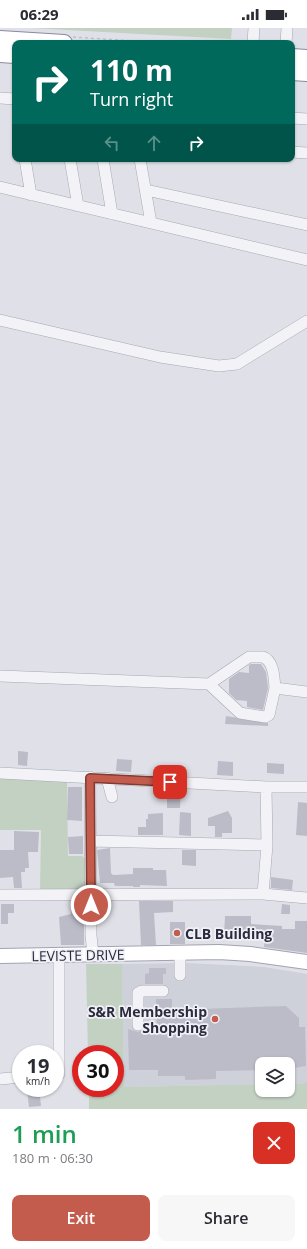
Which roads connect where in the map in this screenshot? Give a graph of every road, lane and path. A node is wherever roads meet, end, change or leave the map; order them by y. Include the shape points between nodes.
1 (254, 28) edge
2 (287, 28) edge
3 (0, 39) edge
4 (66, 40) edge
5 (253, 40) edge
6 (286, 40) edge
7 (0, 54) edge
8 (12, 55) edge
9 (295, 57) edge
10 (307, 58) edge
11 (295, 72) edge
12 (307, 73) edge
13 (0, 98) edge
14 (12, 99) edge
15 (295, 118) edge
16 (307, 119) edge
17 (295, 152) edge
18 (307, 153) edge
19 (26, 162) edge
20 (71, 162) edge
21 (103, 162) edge
22 (141, 162) edge
23 (0, 187) edge
24 (146, 190) junction
25 (31, 195) junction
26 (78, 206) junction
27 (112, 214) junction
28 (151, 223) junction
29 (307, 225) edge
30 (307, 260) edge
31 (0, 320) edge
32 (307, 321) edge
33 (0, 676) edge
34 (209, 684) junction
35 (275, 688) junction
36 (307, 692) edge
37 (0, 773) edge
38 (90, 778) junction
39 (107, 778) junction
40 (266, 787) junction
41 (307, 787) edge
42 (112, 797) dead end
43 (90, 841) junction
44 (267, 845) junction
45 (91, 894) junction
46 (263, 894) junction
47 (0, 895) edge
48 (307, 898) edge
49 (180, 954) junction
50 (59, 955) junction
51 (93, 955) junction
52 (0, 956) edge
53 (307, 962) edge
54 (307, 967) edge
55 (180, 975) dead end
56 (163, 990) dead end
57 (138, 1025) dead end
58 (59, 1045) edge
59 (12, 1078) edge
60 (0, 1079) edge

1 - 5 street
2 - 6 street
3 - 4 highway
7 - 8 highway
9 - 10 highway
11 - 12 highway
13 - 14 street
15 - 16 street
17 - 18 street
19 - 25 street
20 - 26 street
21 - 27 street
22 - 24 street
23 - 25 street
24 - 28 street
24 - 29 street
25 - 26 street
26 - 27 street
27 - 28 street
28 - 30 street
31 - 32 street via 160,356 220,366 237,364
33 - 34 street
34 - 35 street via 249,657 264,657 270,662
34 - 35 street via 240,713 265,717 269,715
35 - 36 street
37 - 38 street
38 - 39 street
38 - 43 street
39 - 40 street
39 - 42 street
40 - 41 street
40 - 44 street
43 - 44 street
43 - 45 street
44 - 46 street
45 - 46 street
45 - 47 street
45 - 51 street
46 - 48 street
49 - 51 main road, LEVISTE DRIVE
49 - 53 main road, LEVISTE DRIVE via 250,954
49 - 54 main road, LEVISTE DRIVE
49 - 55 street
50 - 51 main road, LEVISTE DRIVE
50 - 52 main road, LEVISTE DRIVE
50 - 58 street
56 - 57 street via 138,993
59 - 60 street

